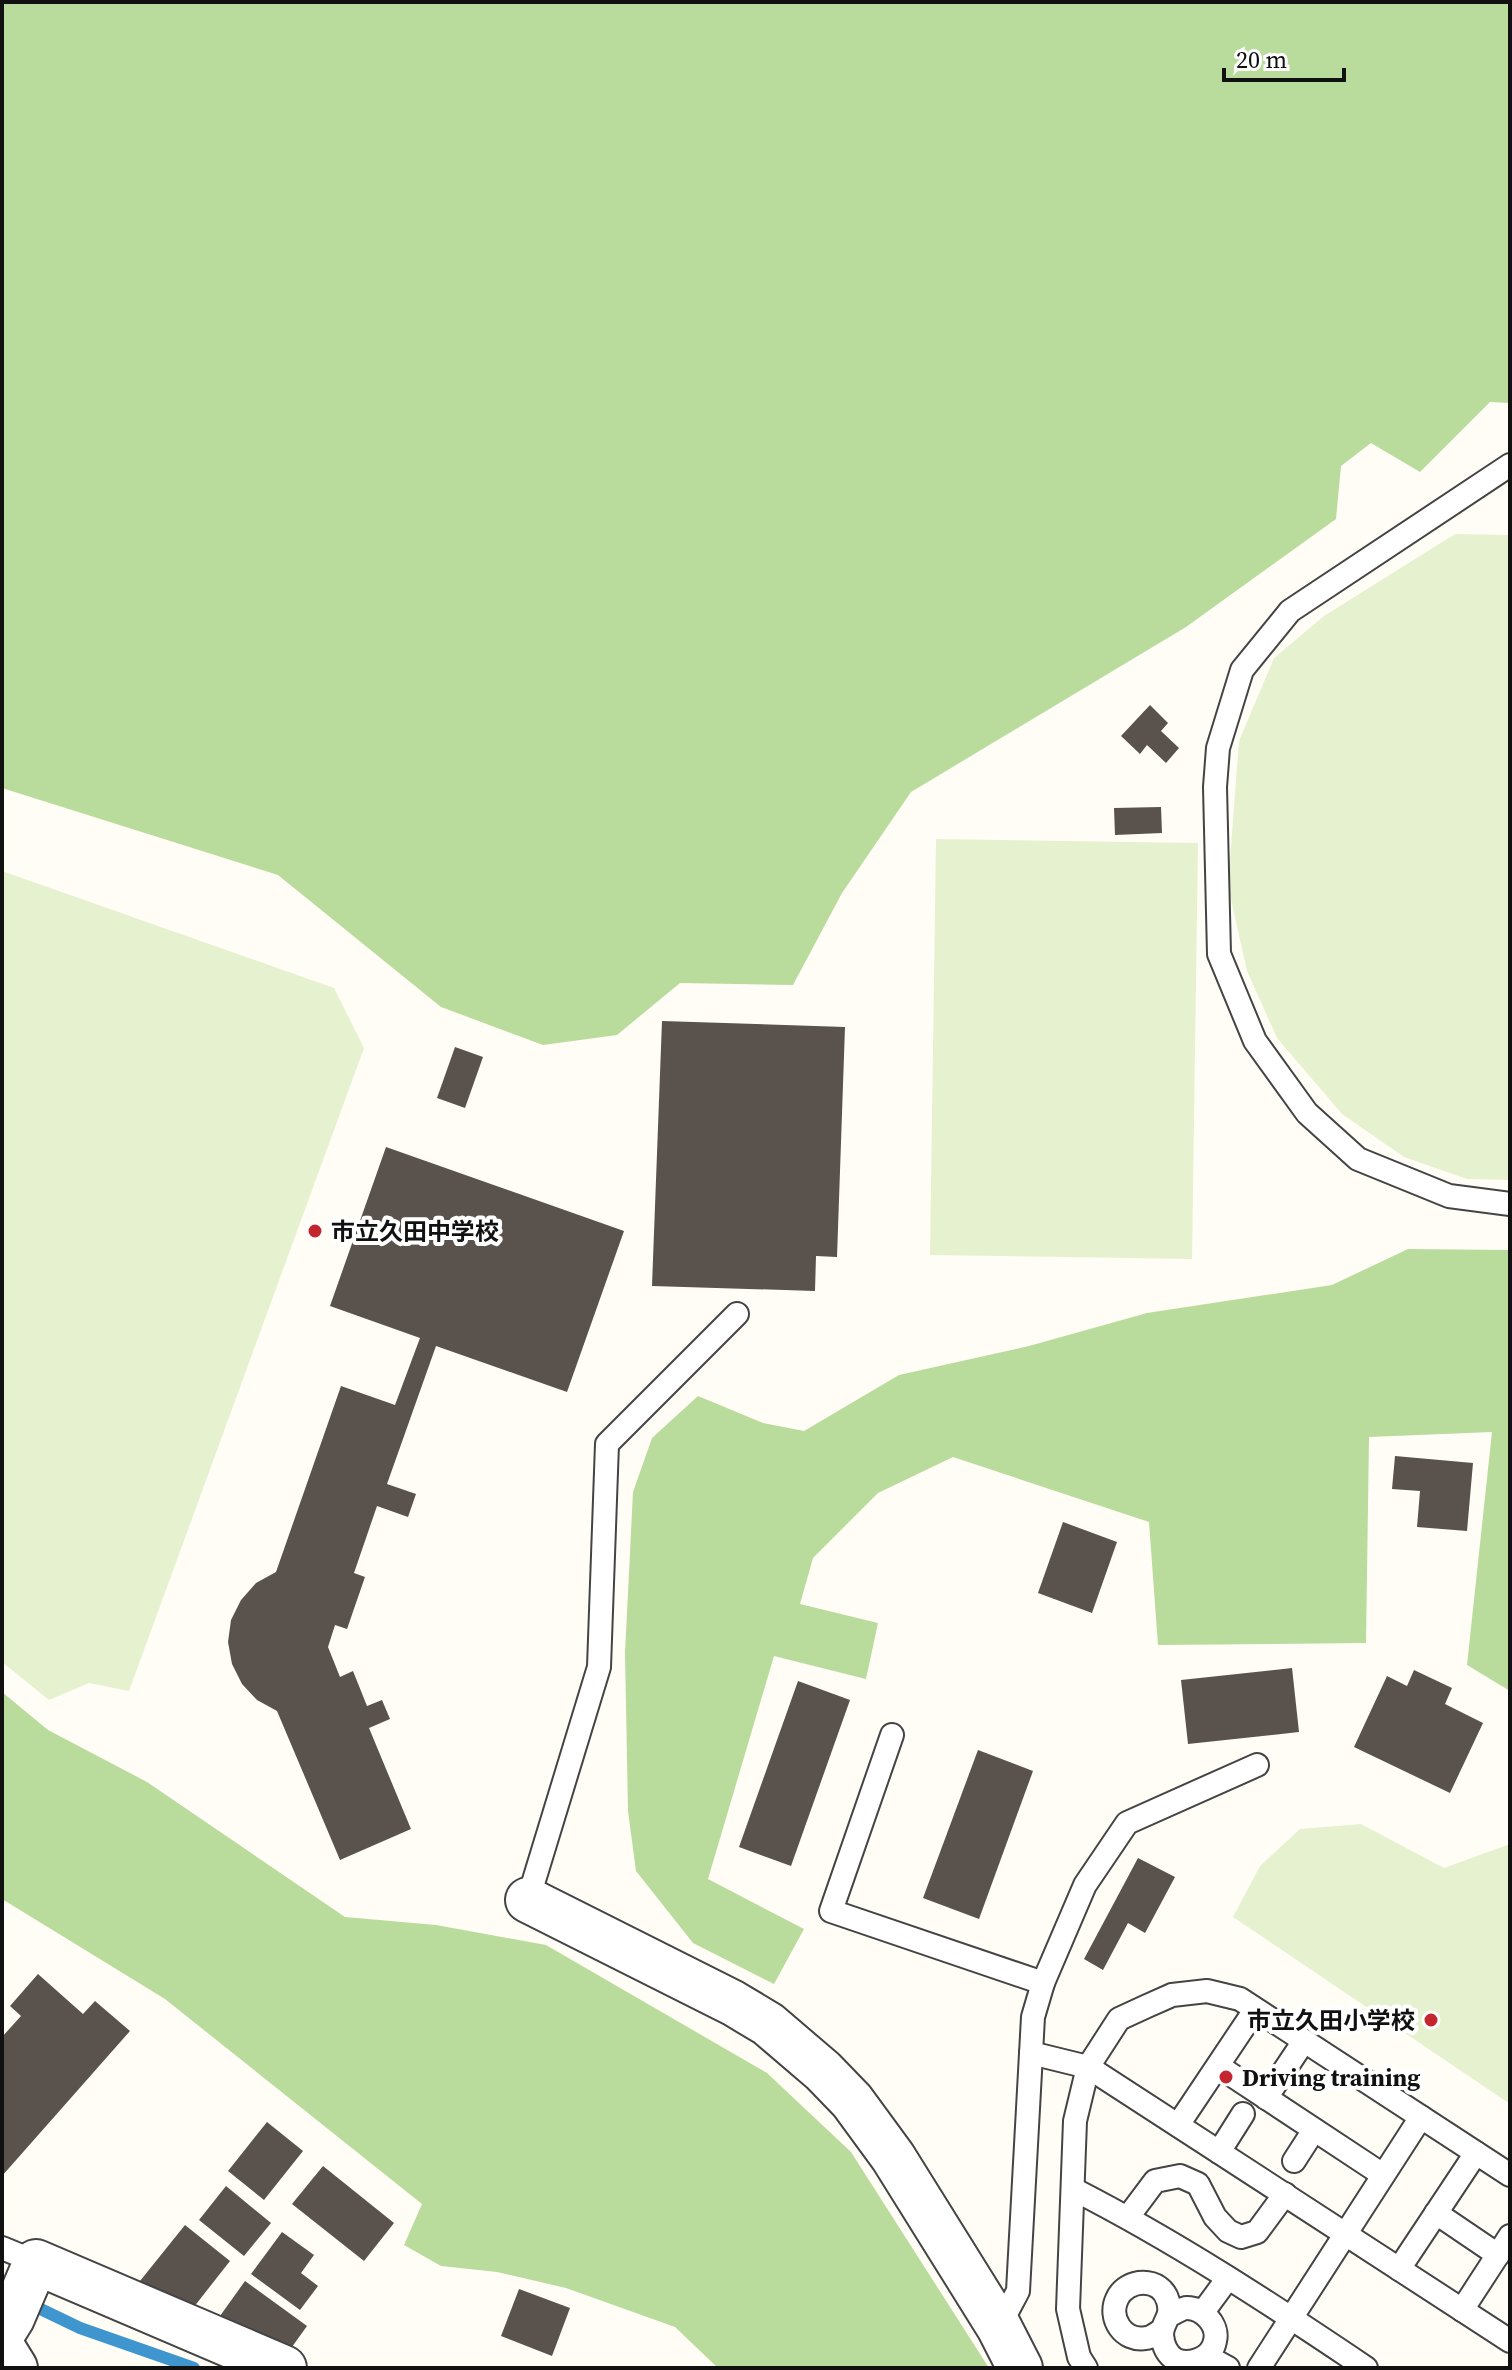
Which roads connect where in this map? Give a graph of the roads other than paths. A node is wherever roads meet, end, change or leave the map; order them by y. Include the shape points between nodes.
1 (1510, 465) edge
2 (1510, 1204) edge
3 (737, 1314) dead end
4 (892, 1735) dead end
5 (1257, 1765) dead end
6 (528, 1900) joint
7 (1043, 1983) junction
8 (1255, 2010) junction
9 (1304, 2041) junction
10 (1031, 2053) junction
11 (1218, 2066) junction
12 (1088, 2067) junction
13 (1266, 2098) junction
14 (1243, 2114) dead end
15 (1421, 2117) junction
16 (1178, 2125) junction
17 (1314, 2130) junction
18 (1219, 2152) junction
19 (1476, 2153) junction
20 (1294, 2161) dead end
21 (1383, 2175) junction
22 (1510, 2175) edge
23 (1073, 2189) junction
24 (1285, 2194) junction
25 (1436, 2213) junction
26 (1128, 2217) junction
27 (1345, 2233) junction
28 (1504, 2245) edge
29 (23, 2261) edge
30 (1399, 2269) junction
31 (1228, 2278) junction
32 (1462, 2310) junction
33 (1203, 2312) junction
34 (1291, 2317) junction
35 (999, 2327) junction
36 (5, 2333) edge
37 (1510, 2341) edge
38 (1206, 2356) junction
39 (15, 2368) edge
40 (284, 2368) edge
41 (1020, 2368) edge
42 (1086, 2368) edge
43 (1228, 2368) edge
44 (1259, 2368) edge
45 (1366, 2368) edge

1 - 2 lane via 1290,611 1242,670 1218,748 1215,787 1219,954 1255,1041 1307,1113 1358,1159 1449,1196
3 - 6 lane via 607,1444 599,1667
4 - 7 lane via 831,1911
5 - 7 lane via 1127,1823 1085,1885
6 - 35 street via 733,2003 768,2024 823,2071 893,2157
7 - 10 lane via 1033,2017
8 - 9 lane
8 - 11 lane
8 - 12 lane via 1240,1999 1207,1991 1172,1995 1119,2019
9 - 13 lane
9 - 15 lane
10 - 12 lane
10 - 35 lane via 1018,2291
11 - 13 lane
11 - 16 lane
12 - 16 lane
12 - 23 lane via 1075,2121
13 - 17 lane
14 - 18 lane
15 - 19 lane
15 - 21 lane
16 - 18 lane
17 - 20 lane
17 - 21 lane
18 - 24 lane
19 - 22 lane
19 - 25 lane
21 - 27 lane
23 - 26 lane
23 - 42 lane via 1068,2309
24 - 26 lane via 1257,2232 1241,2237 1215,2217 1198,2184 1180,2176 1155,2181
24 - 27 lane
25 - 28 lane
25 - 30 lane
26 - 31 lane
27 - 30 lane
27 - 34 lane
28 - 32 lane
29 - 36 street
29 - 40 street
30 - 32 lane
31 - 33 lane
31 - 34 lane
32 - 37 lane
33 - 38 lane via 1213,2325 1215,2341
33 - 38 lane via 1186,2308 1166,2322 1163,2347 1175,2359 1191,2363
34 - 44 lane
34 - 45 lane
35 - 41 street
36 - 39 street
38 - 43 lane

